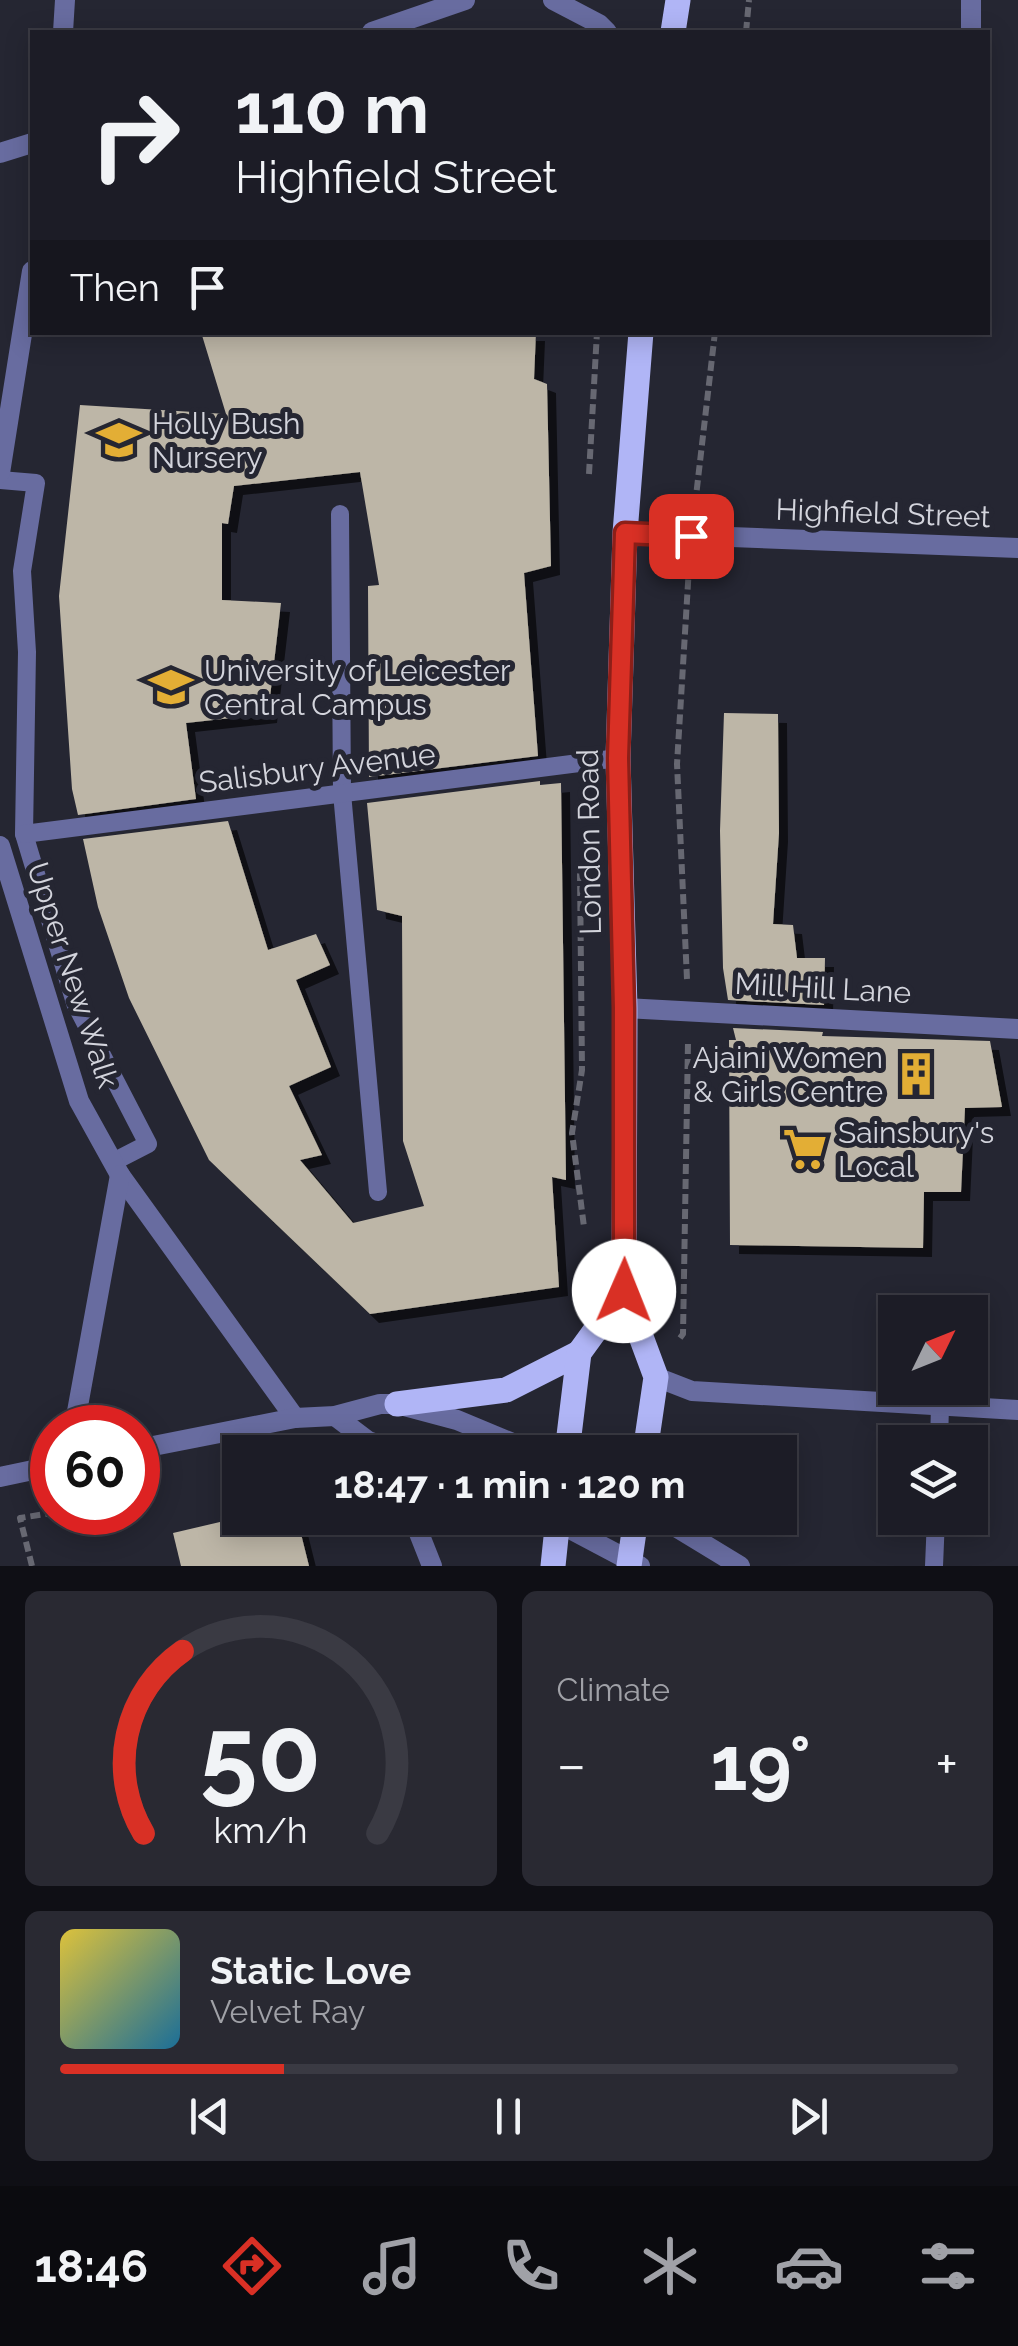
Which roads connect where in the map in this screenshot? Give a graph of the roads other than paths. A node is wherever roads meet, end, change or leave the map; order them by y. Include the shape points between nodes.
1 (65, 0) edge
2 (465, 0) edge
3 (553, 0) edge
4 (678, 0) edge
5 (972, 0) edge
6 (63, 30) edge
7 (378, 30) edge
8 (605, 30) edge
9 (672, 30) edge
10 (971, 30) edge
11 (30, 144) edge
12 (0, 152) edge
13 (30, 283) edge
14 (641, 335) edge
15 (0, 476) edge
16 (340, 514) dead end
17 (625, 533) junction
18 (1018, 548) edge
19 (618, 758) junction
20 (342, 793) junction
21 (24, 834) junction
22 (0, 846) edge
23 (624, 1008) junction
24 (1018, 1029) edge
25 (117, 1168) junction
26 (378, 1192) dead end
27 (624, 1291) junction
28 (578, 1353) junction
29 (656, 1377) junction
30 (397, 1404) junction
31 (78, 1405) edge
32 (940, 1406) junction
33 (1018, 1410) edge
34 (336, 1416) junction
35 (296, 1418) junction
36 (939, 1425) edge
37 (360, 1435) edge
38 (493, 1435) edge
39 (569, 1435) edge
40 (647, 1435) edge
41 (160, 1445) edge
42 (30, 1471) edge
43 (0, 1477) edge
44 (420, 1535) edge
45 (554, 1535) edge
46 (582, 1535) edge
47 (635, 1535) edge
48 (689, 1535) edge
49 (935, 1535) edge
50 (634, 1565) edge
51 (432, 1566) edge
52 (553, 1566) edge
53 (740, 1566) edge
54 (934, 1566) edge

1 - 6 street
2 - 7 street
3 - 8 street
4 - 9 main road
5 - 10 street
11 - 12 street
13 - 15 street
14 - 17 main road, London Road
15 - 21 lane via 36,482 22,571
16 - 20 lane
17 - 18 street, Highfield Street
17 - 19 main road, London Road
19 - 20 lane, Salisbury Avenue
19 - 23 main road, London Road
20 - 21 lane, Salisbury Avenue
20 - 26 lane
21 - 25 lane via 75,1003 148,1144
22 - 25 street, Upper New Walk via 79,1100
23 - 24 street, Mill Hill Lane
23 - 27 main road, London Road
25 - 31 street
25 - 35 street, Upper New Walk
27 - 28 main road
27 - 29 main road, London Road
28 - 30 main road via 506,1390
28 - 39 main road
29 - 32 street via 692,1392
29 - 40 main road, London Road
30 - 34 street
30 - 38 street
32 - 33 street
32 - 36 lane
34 - 35 street
34 - 37 street
35 - 41 street
42 - 43 street
44 - 51 street
45 - 52 main road
46 - 50 street
47 - 50 main road
48 - 53 street
49 - 54 lane

